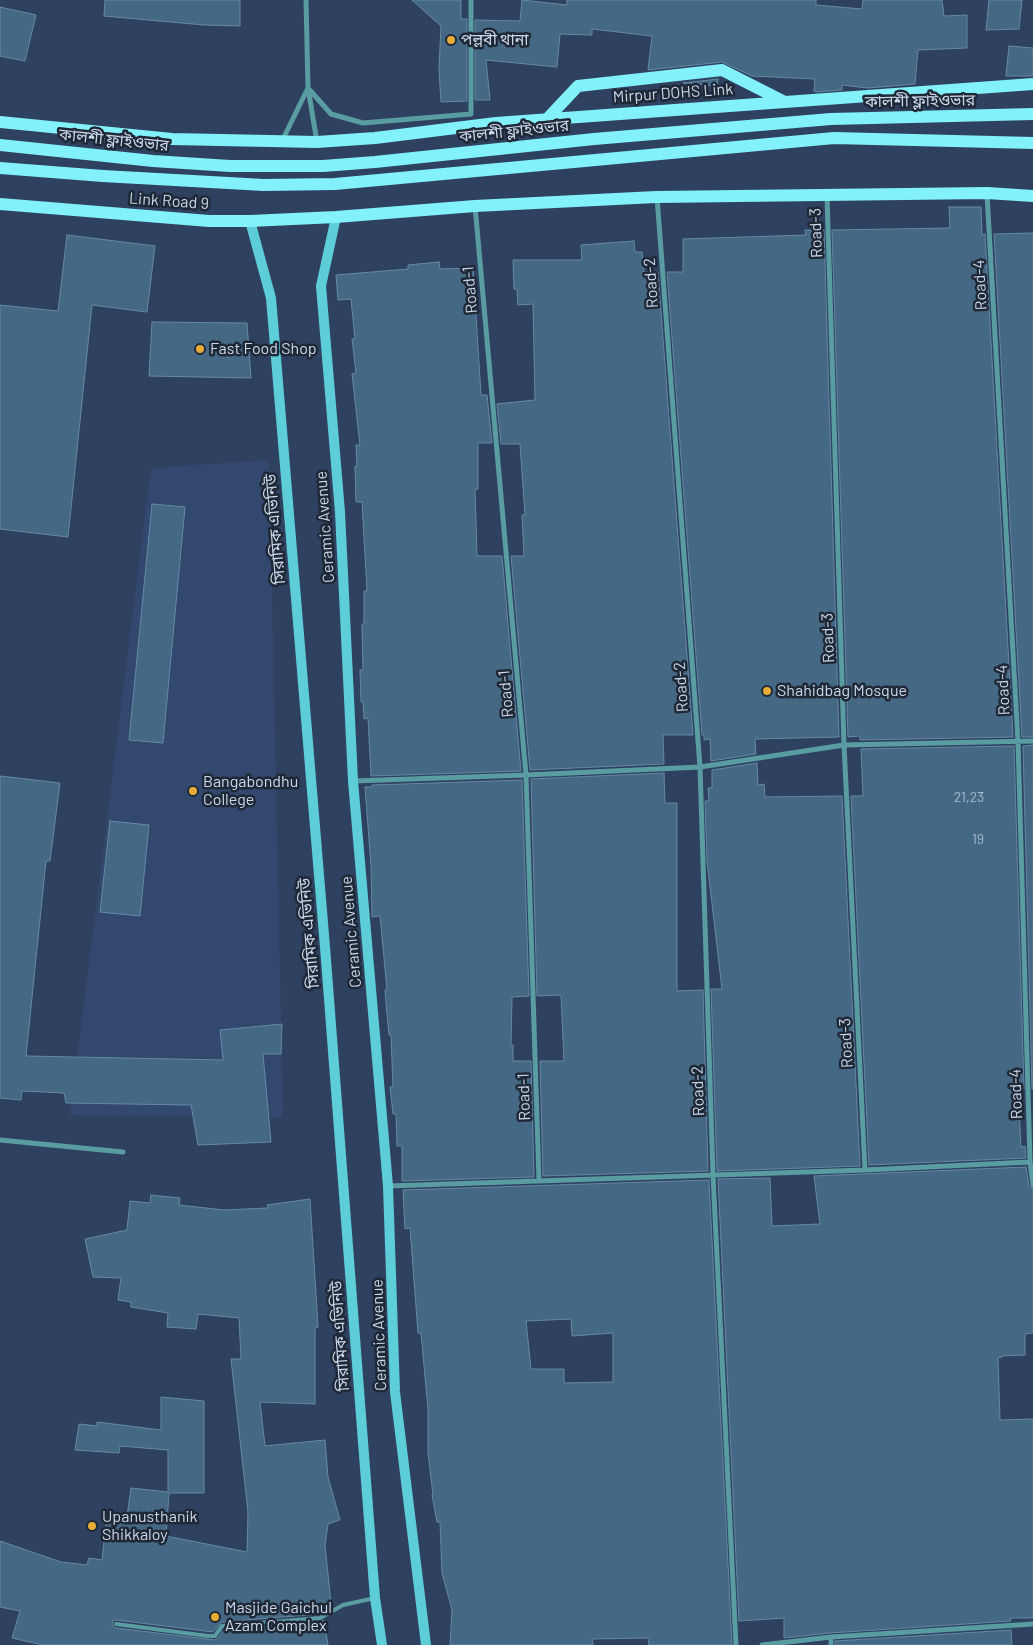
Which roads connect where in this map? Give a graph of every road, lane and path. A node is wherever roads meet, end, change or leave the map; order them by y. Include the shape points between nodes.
1 (306, 0) edge
2 (471, 0) edge
3 (1033, 84) edge
4 (308, 88) junction
5 (783, 101) junction
6 (1033, 114) edge
7 (547, 119) junction
8 (0, 122) edge
9 (281, 142) junction
10 (317, 142) junction
11 (1033, 143) edge
12 (0, 145) edge
13 (0, 168) edge
14 (987, 193) junction
15 (827, 195) junction
16 (1033, 196) edge
17 (656, 197) junction
18 (0, 204) edge
19 (475, 206) junction
20 (336, 216) junction
21 (250, 221) junction
22 (1018, 741) junction
23 (1033, 741) edge
24 (844, 745) junction
25 (700, 767) junction
26 (526, 775) junction
27 (353, 781) junction
28 (0, 1140) edge
29 (123, 1152) dead end
30 (1030, 1162) junction
31 (865, 1170) junction
32 (713, 1175) junction
33 (539, 1181) junction
34 (1033, 1185) edge
35 (388, 1186) junction
36 (375, 1598) junction
37 (116, 1624) dead end
38 (1033, 1624) edge
39 (831, 1637) junction
40 (382, 1645) edge
41 (426, 1645) edge
42 (736, 1645) edge
43 (762, 1645) edge
44 (831, 1645) edge

1 - 4 street
2 - 4 street via 471,114 363,123 331,114
3 - 5 main road, Mirpur DOHS Link
4 - 9 street
4 - 10 street
5 - 7 main road, Mirpur DOHS Link
5 - 7 main road via 722,70 578,86
6 - 12 main road, কালশী ফ্লাইওভার via 831,119 323,166 230,166 153,161
7 - 10 main road, Mirpur DOHS Link
8 - 9 main road via 172,139
9 - 10 main road
11 - 13 main road via 834,138 334,184 264,185
14 - 15 main road
14 - 16 main road
14 - 22 street, Road-4
15 - 17 main road
15 - 24 street, Road-3
17 - 19 main road
17 - 25 street, Road-2
18 - 21 main road, Link Road 9 via 209,221
19 - 20 main road
19 - 26 street, Road-1
20 - 21 main road, Link Road 9
20 - 27 main road, Ceramic Avenue via 321,286 340,512
21 - 36 main road, সিরামিক এভিনিউ via 272,298
22 - 23 street
22 - 24 street
22 - 30 street, Road-4
24 - 25 street
24 - 31 street, Road-3
25 - 26 street
25 - 32 street, Road-2
26 - 27 street
26 - 33 street, Road-1
27 - 35 main road, Ceramic Avenue
28 - 29 street
30 - 31 street
30 - 34 street, Road-4
31 - 32 street
32 - 33 street
32 - 42 street, Road-2
33 - 35 street
35 - 41 main road, Ceramic Avenue via 395,1392
36 - 37 lane via 343,1605 320,1618 222,1626 215,1636
36 - 40 main road, সিরামিক এভিনিউ
38 - 39 street
39 - 43 street
39 - 44 street

